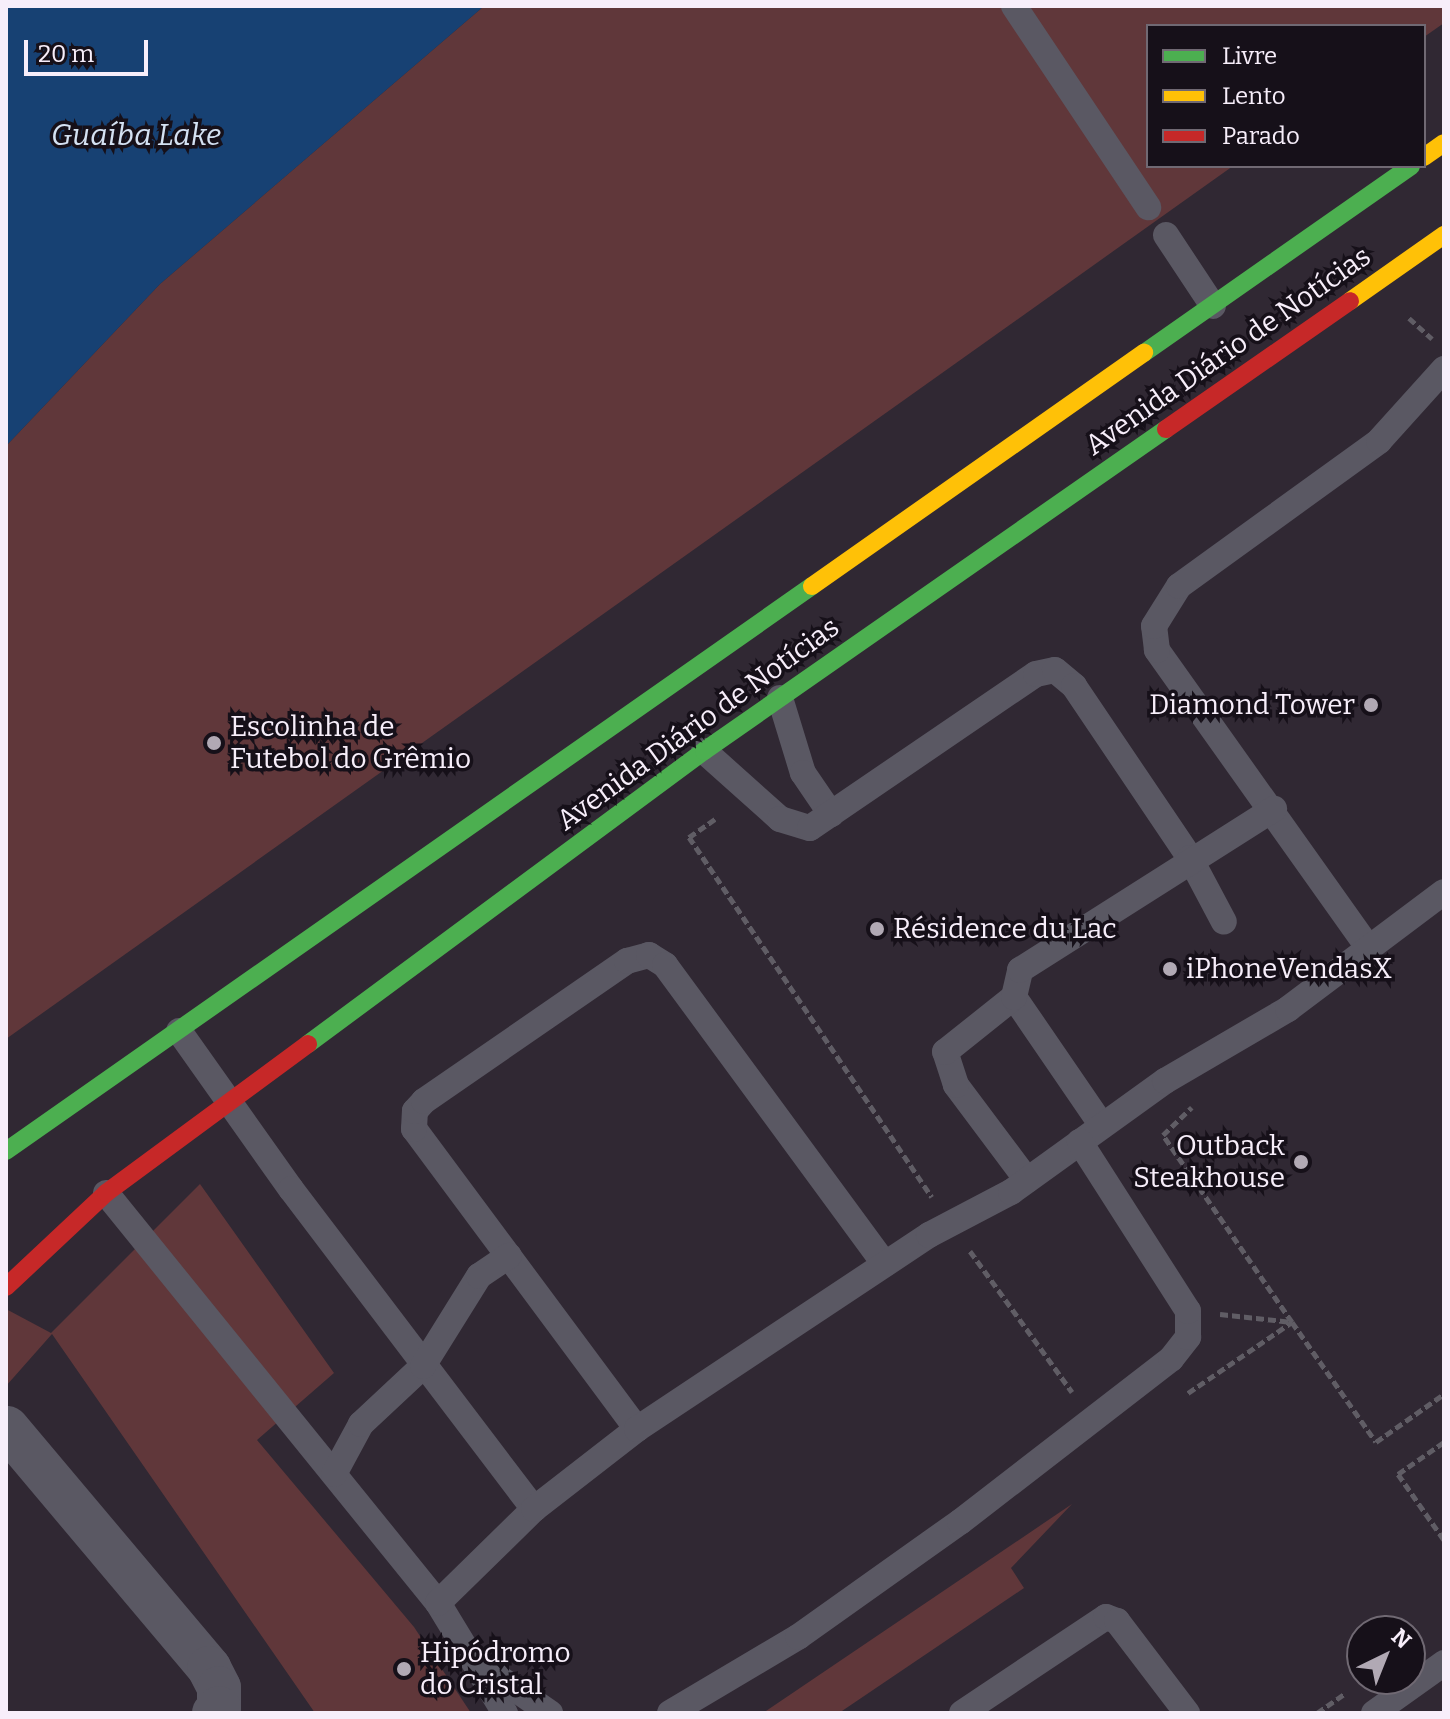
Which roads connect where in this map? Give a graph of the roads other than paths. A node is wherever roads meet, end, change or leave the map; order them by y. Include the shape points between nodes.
1 (1014, 6) edge
2 (1444, 143) edge
3 (1426, 156) edge
4 (1408, 168) edge
5 (1148, 207) dead end
6 (1166, 235) dead end
7 (1444, 235) edge
8 (1213, 306) junction
9 (1444, 369) edge
10 (780, 698) junction
11 (704, 751) junction
12 (1274, 809) junction
13 (831, 814) junction
14 (1190, 858) junction
15 (1444, 892) edge
16 (1224, 922) dead end
17 (1370, 950) junction
18 (1014, 997) junction
19 (179, 1031) junction
20 (227, 1101) junction
21 (1101, 1124) junction
22 (1080, 1142) junction
23 (6, 1151) edge
24 (1019, 1186) junction
25 (106, 1193) junction
26 (509, 1256) junction
27 (885, 1264) junction
28 (6, 1287) edge
29 (423, 1366) junction
30 (7, 1428) edge
31 (637, 1429) junction
32 (334, 1474) junction
33 (534, 1509) junction
34 (438, 1603) junction
35 (472, 1660) junction
36 (1444, 1663) edge
37 (214, 1713) edge
38 (505, 1713) edge
39 (550, 1713) edge
40 (670, 1713) edge
41 (962, 1713) edge
42 (1187, 1713) edge
43 (1374, 1713) edge

1 - 5 lane
2 - 3 main road
4 - 8 main road, Avenida Diário de Notícias
6 - 8 lane
7 - 10 main road, Avenida Diário de Notícias
8 - 19 main road, Avenida Diário de Notícias
9 - 12 lane via 1379,441 1179,586 1154,626 1157,650
10 - 11 main road, Avenida Diário de Notícias
10 - 13 lane via 803,773
11 - 13 lane via 780,819 810,828
11 - 20 main road, Avenida Diário de Notícias
12 - 14 lane
12 - 17 lane
13 - 14 lane via 1036,674 1055,670 1074,686
14 - 16 lane
14 - 18 lane via 1020,970
15 - 17 lane
17 - 21 lane via 1288,1009
18 - 21 lane
18 - 24 lane via 945,1052 956,1085
19 - 20 lane
19 - 23 main road, Avenida Diário de Notícias
20 - 25 main road, Avenida Diário de Notícias
20 - 29 lane
21 - 22 lane
22 - 24 lane
22 - 40 lane via 1188,1311 1188,1337 1171,1359 1041,1462 798,1637
24 - 27 lane
25 - 28 main road, Avenida Diário de Notícias
25 - 32 lane
26 - 27 lane via 414,1129 415,1111 627,961 649,955 665,965
26 - 29 lane via 479,1276
26 - 31 lane
27 - 31 lane
29 - 32 lane via 361,1424
29 - 33 lane
30 - 37 street via 209,1668 219,1688
31 - 33 lane
32 - 34 lane
33 - 34 lane
34 - 35 lane
35 - 38 lane
35 - 39 lane
36 - 43 lane
41 - 42 lane via 1106,1617 1117,1621

